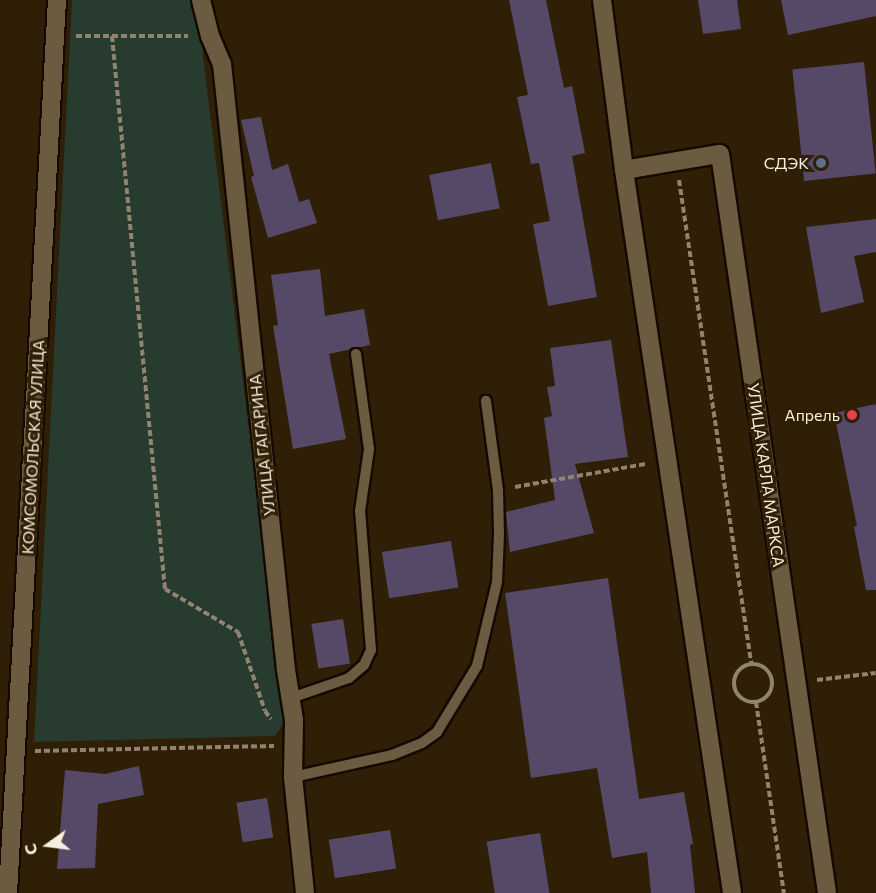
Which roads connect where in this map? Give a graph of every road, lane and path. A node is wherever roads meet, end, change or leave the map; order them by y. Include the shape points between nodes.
1 (57, 0) edge
2 (201, 0) edge
3 (602, 0) edge
4 (56, 36) junction
5 (112, 36) junction
6 (210, 36) junction
7 (676, 161) junction
8 (624, 170) junction
9 (356, 354) dead end
10 (486, 401) dead end
11 (668, 461) junction
12 (498, 490) junction
13 (751, 663) junction
14 (876, 673) edge
15 (796, 682) junction
16 (291, 698) junction
17 (756, 702) junction
18 (292, 745) junction
19 (16, 752) junction
20 (293, 777) junction
21 (8, 893) edge
22 (305, 893) edge
23 (732, 893) edge
24 (784, 893) edge
25 (827, 893) edge

1 - 4 street, КОМСОМОЛЬСКАЯ УЛИЦА
2 - 6 street, УЛИЦА ГАГАРИНА
3 - 8 street
4 - 5 path
4 - 19 street, КОМСОМОЛЬСКАЯ УЛИЦА
5 - 6 path
5 - 18 path via 165,589 238,632 265,711
6 - 16 street, УЛИЦА ГАГАРИНА via 222,64
7 - 8 street, УЛИЦА КАРЛА МАРКСА
7 - 13 path
7 - 15 street, УЛИЦА КАРЛА МАРКСА via 720,154
8 - 11 street
9 - 16 lane via 369,449 360,511 370,650 364,666 349,678
10 - 12 lane
11 - 12 path
11 - 23 street
12 - 20 lane via 497,582 488,626 477,666 437,732 392,755
13 - 17 path via 765,667 772,680 769,694
13 - 17 path via 738,671 734,686 742,698
14 - 15 path
15 - 25 street, УЛИЦА КАРЛА МАРКСА
16 - 18 street, УЛИЦА ГАГАРИНА
17 - 24 path
18 - 19 path
18 - 20 street, УЛИЦА ГАГАРИНА
19 - 21 street, КОМСОМОЛЬСКАЯ УЛИЦА
20 - 22 street, УЛИЦА ГАГАРИНА

